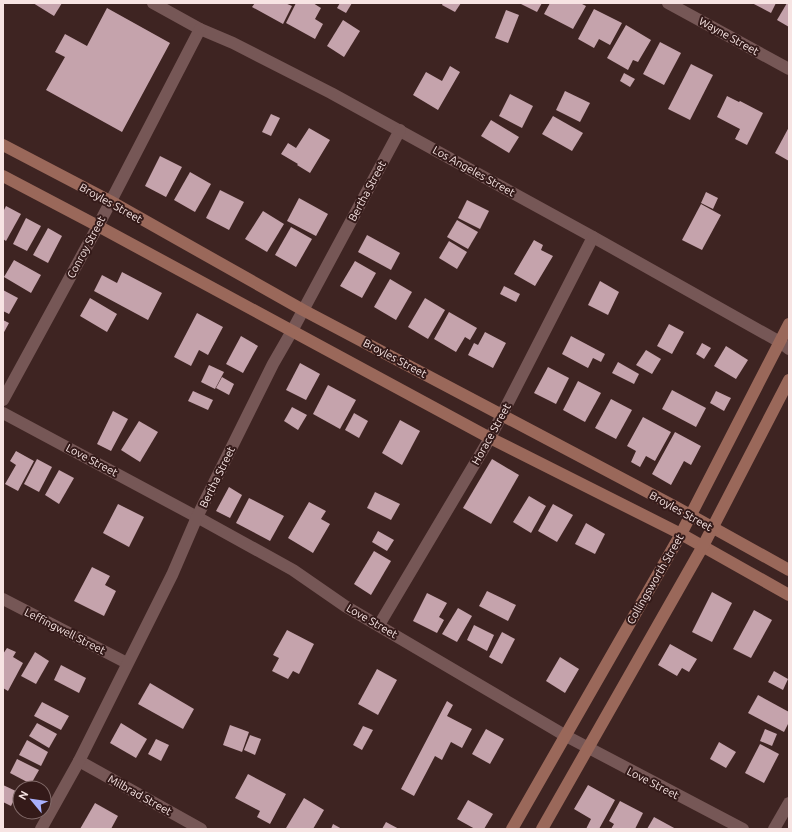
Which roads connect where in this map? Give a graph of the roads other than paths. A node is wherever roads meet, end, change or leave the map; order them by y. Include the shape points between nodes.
1 (153, 3) edge
2 (668, 3) edge
3 (200, 29) junction
4 (789, 69) edge
5 (400, 130) junction
6 (3, 145) edge
7 (3, 176) edge
8 (110, 202) junction
9 (98, 226) junction
10 (593, 237) junction
11 (303, 310) junction
12 (789, 324) edge
13 (292, 331) junction
14 (784, 346) edge
15 (789, 380) edge
16 (3, 400) edge
17 (3, 412) edge
18 (502, 414) junction
19 (490, 438) junction
20 (691, 515) junction
21 (197, 517) junction
22 (713, 528) junction
23 (681, 534) junction
24 (703, 546) junction
25 (789, 570) edge
26 (789, 595) edge
27 (3, 599) edge
28 (379, 625) junction
29 (127, 663) junction
30 (566, 736) junction
31 (588, 749) junction
32 (79, 761) junction
33 (789, 803) edge
34 (42, 829) edge
35 (202, 829) edge
36 (512, 829) edge
37 (542, 829) edge
38 (742, 829) edge
39 (774, 829) edge

1 - 3 street, Los Angeles Street
2 - 4 street, Wayne Street
3 - 5 street, Los Angeles Street via 233,43
3 - 8 street, Conroy Street
5 - 10 street, Los Angeles Street
5 - 11 street, Bertha Street
6 - 8 main road, Broyles Street
7 - 9 main road, Broyles Street
8 - 9 street, Conroy Street
8 - 11 main road, Broyles Street
9 - 13 main road, Broyles Street
9 - 16 street, Conroy Street
10 - 14 street, Los Angeles Street
10 - 18 street, Horace Street
11 - 13 street, Bertha Street
11 - 18 main road, Broyles Street
12 - 14 main road, Collingsworth Street
13 - 19 main road, Broyles Street
13 - 21 street, Bertha Street
14 - 20 main road, Collingsworth Street
15 - 22 main road
17 - 21 street, Love Street
18 - 19 street, Horace Street
18 - 20 main road, Broyles Street
19 - 23 main road, Broyles Street
19 - 28 street, Horace Street
20 - 22 main road, Broyles Street
20 - 23 main road, Collingsworth Street
21 - 28 street, Love Street via 293,570 345,606
21 - 29 street, Bertha Street via 172,575
22 - 24 main road
22 - 25 main road, Broyles Street
23 - 24 main road, Broyles Street
23 - 30 main road, Collingsworth Street
24 - 26 main road, Broyles Street
24 - 31 main road
27 - 29 street, Leffingwell Street
28 - 30 street, Love Street
29 - 32 street, Bertha Street
30 - 31 street, Love Street
30 - 36 main road, Collingsworth Street
31 - 37 main road
31 - 38 street, Love Street
32 - 34 street, Bertha Street
32 - 35 street, Milbrad Street
33 - 39 street

